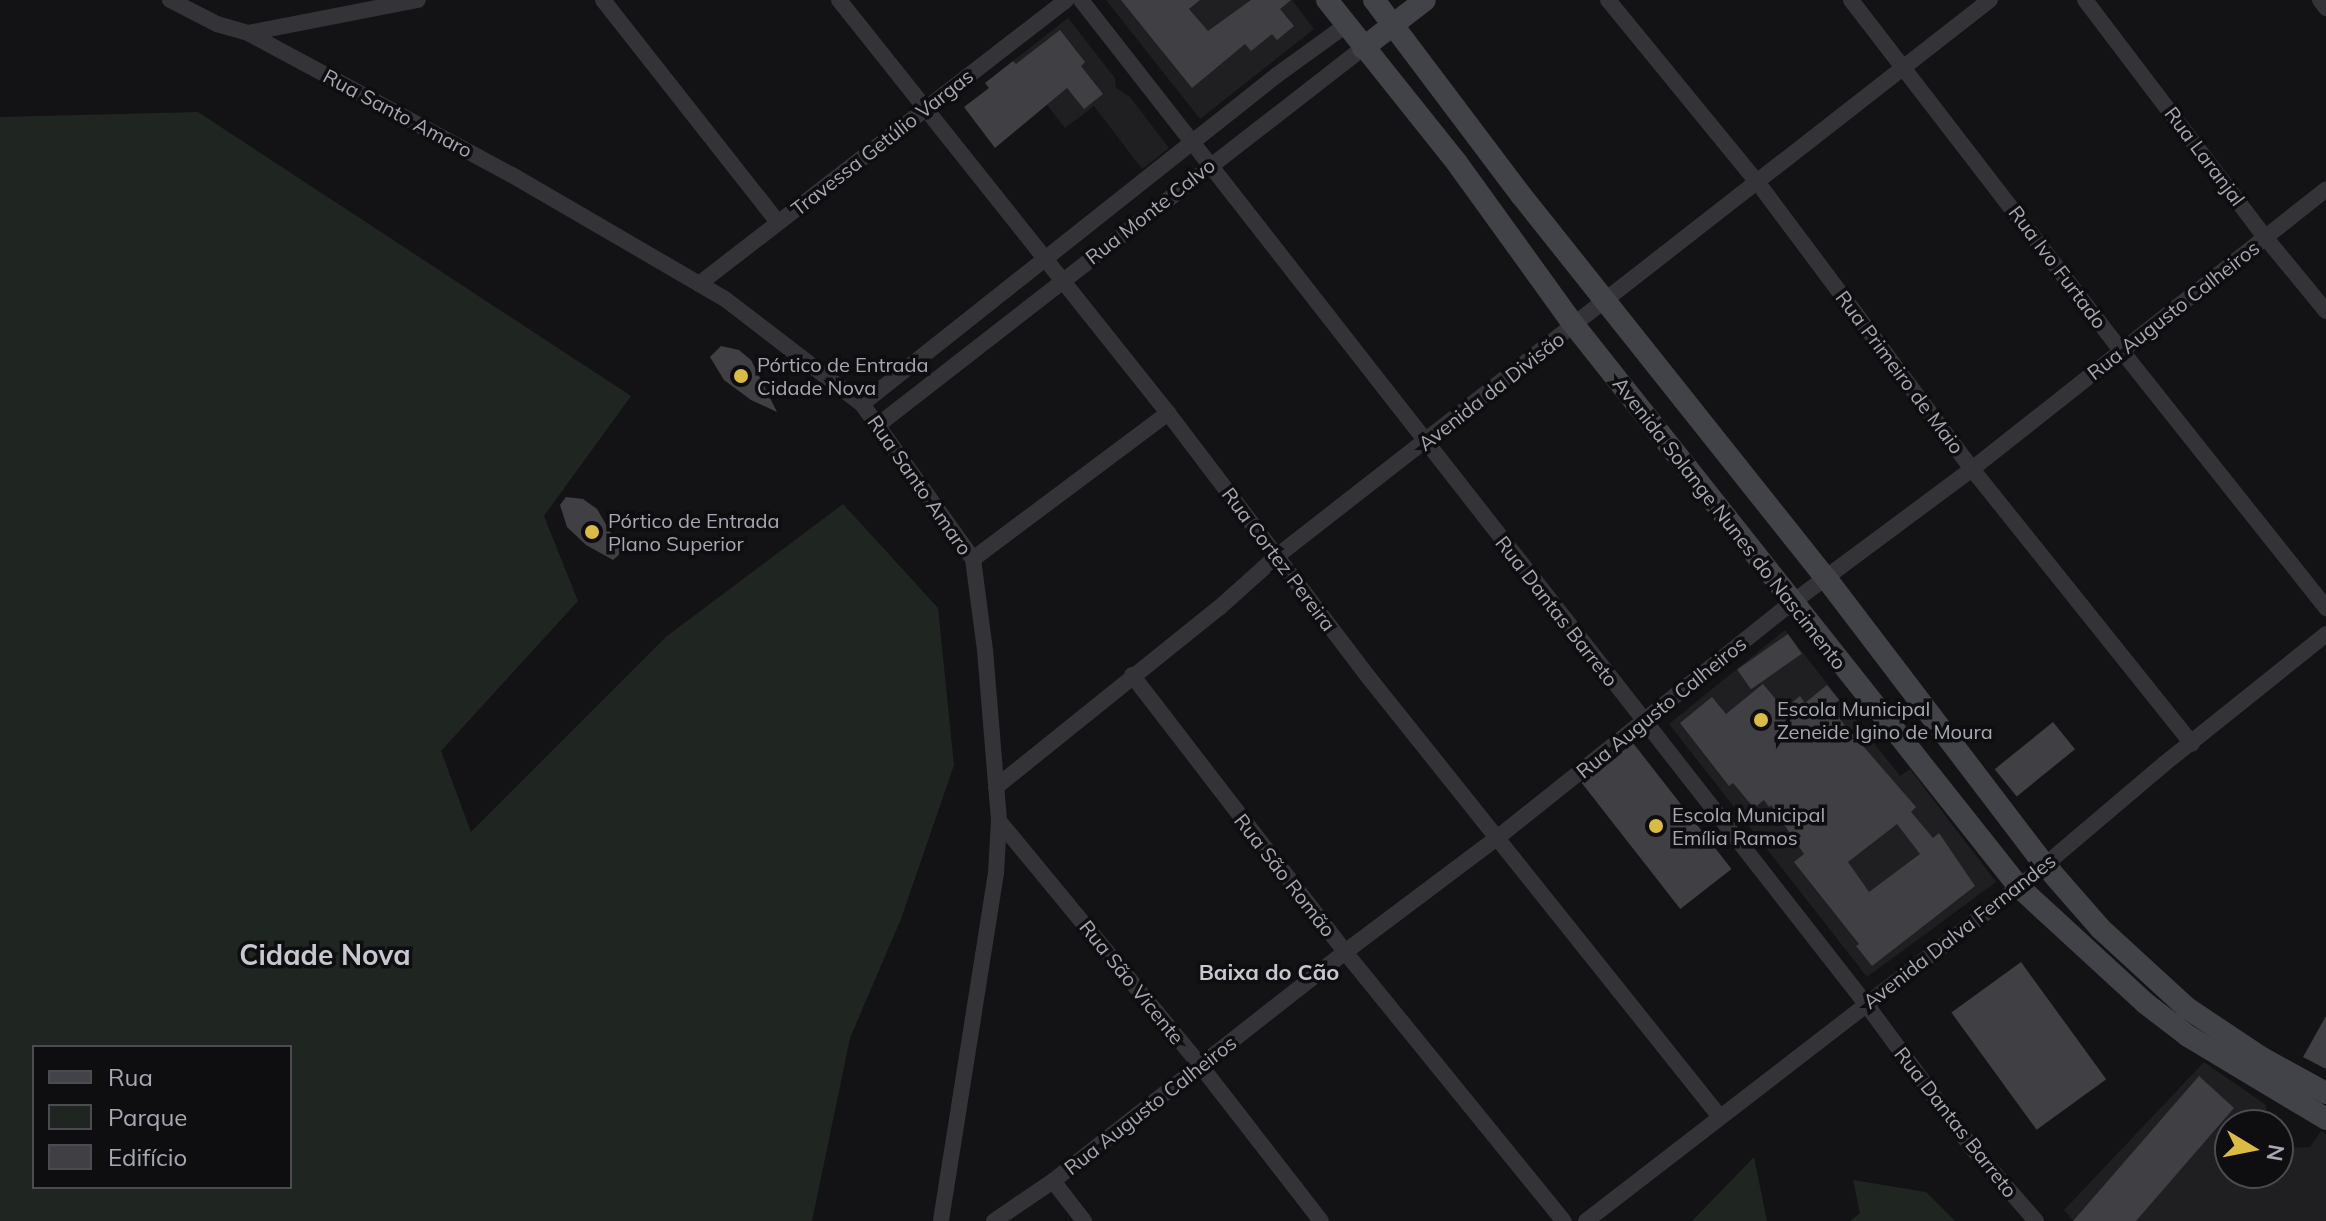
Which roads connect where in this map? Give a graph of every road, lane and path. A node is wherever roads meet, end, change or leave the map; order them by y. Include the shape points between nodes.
1 (170, 0) edge
2 (418, 0) edge
3 (603, 0) edge
4 (839, 0) edge
5 (1066, 0) edge
6 (1081, 0) edge
7 (1327, 0) edge
8 (1425, 0) edge
9 (1608, 0) edge
10 (1851, 0) edge
11 (1990, 0) edge
12 (2085, 0) edge
13 (2320, 0) edge
14 (1377, 1) edge
15 (375, 4) edge
16 (2326, 8) edge
17 (1394, 24) junction
18 (1346, 25) junction
19 (248, 33) junction
20 (1363, 48) junction
21 (1902, 67) junction
22 (926, 110) junction
23 (1194, 143) junction
24 (1210, 164) junction
25 (1758, 183) junction
26 (2326, 189) edge
27 (778, 222) junction
28 (2265, 237) junction
29 (1048, 260) junction
30 (1063, 279) junction
31 (699, 284) junction
32 (1606, 300) junction
33 (2326, 311) edge
34 (1574, 325) junction
35 (2121, 350) junction
36 (862, 404) junction
37 (1168, 413) junction
38 (878, 425) junction
39 (1426, 443) junction
40 (1972, 469) junction
41 (1277, 556) junction
42 (973, 559) junction
43 (1826, 578) junction
44 (1793, 602) junction
45 (2326, 608) edge
46 (2326, 634) edge
47 (1132, 675) junction
48 (1643, 721) junction
49 (2192, 744) junction
50 (996, 787) junction
51 (999, 821) junction
52 (1497, 838) junction
53 (2045, 865) junction
54 (2019, 887) junction
55 (1345, 952) junction
56 (1866, 1004) junction
57 (1200, 1065) junction
58 (2326, 1093) edge
59 (1720, 1117) junction
60 (2326, 1119) edge
61 (1053, 1181) junction
62 (941, 1221) edge
63 (994, 1221) edge
64 (1084, 1221) edge
65 (1321, 1221) edge
66 (1564, 1221) edge
67 (1586, 1221) edge
68 (2036, 1221) edge

1 - 19 street, Rua Santo Amaro
2 - 15 street
3 - 27 street
4 - 22 street, Rua Cortez Pereira
5 - 22 street, Travessa Getúlio Vargas
6 - 23 street, Rua Dantas Barreto
7 - 18 main road, Avenida Solange Nunes do Nascimento
8 - 17 main road, Rua Monte Calvo
9 - 25 street, Rua Primeiro de Maio
10 - 21 street, Rua Ivo Furtado
11 - 21 street, Avenida da Divisão
12 - 28 street, Rua Laranjal
13 - 16 street
14 - 17 main road, Avenida Solange Nunes do Nascimento
14 - 18 main road, Rua Monte Calvo
15 - 19 street
17 - 20 main road, Rua Monte Calvo
17 - 32 main road, Avenida Solange Nunes do Nascimento
18 - 20 main road, Avenida Solange Nunes do Nascimento
18 - 23 street, Rua Monte Calvo
19 - 31 street, Rua Santo Amaro via 512,175
20 - 24 street, Rua Monte Calvo
20 - 34 main road, Avenida Solange Nunes do Nascimento via 1457,163
21 - 25 street, Avenida da Divisão
21 - 35 street, Rua Ivo Furtado
22 - 27 street, Travessa Getúlio Vargas
22 - 29 street, Rua Cortez Pereira
23 - 24 street, Rua Dantas Barreto
23 - 29 street, Rua Monte Calvo
24 - 30 street, Rua Monte Calvo
24 - 39 street, Rua Dantas Barreto
25 - 32 street, Avenida da Divisão
25 - 40 street, Rua Primeiro de Maio
26 - 28 street, Rua Augusto Calheiros
27 - 31 street, Travessa Getúlio Vargas
28 - 33 street, Rua Laranjal
28 - 35 street, Rua Augusto Calheiros
29 - 30 street, Rua Cortez Pereira
29 - 36 street, Rua Monte Calvo
30 - 37 street, Rua Cortez Pereira
30 - 38 street, Rua Monte Calvo
31 - 36 street, Rua Santo Amaro
32 - 34 street, Avenida da Divisão
32 - 43 main road, Avenida Solange Nunes do Nascimento
34 - 39 street, Avenida da Divisão
34 - 44 main road, Avenida Solange Nunes do Nascimento
35 - 40 street, Rua Augusto Calheiros
35 - 45 street, Rua Ivo Furtado
36 - 38 street, Rua Santo Amaro
37 - 41 street, Rua Cortez Pereira
37 - 42 street
38 - 42 street, Rua Santo Amaro
39 - 41 street, Avenida da Divisão
39 - 48 street, Rua Dantas Barreto
40 - 43 street, Rua Augusto Calheiros
40 - 49 street, Rua Primeiro de Maio
41 - 47 street, Avenida da Divisão
41 - 52 street, Rua Cortez Pereira
42 - 50 street, Rua Santo Amaro
43 - 44 street, Rua Augusto Calheiros
43 - 53 main road, Avenida Solange Nunes do Nascimento
44 - 48 street, Rua Augusto Calheiros
44 - 54 main road, Avenida Solange Nunes do Nascimento
46 - 49 street, Avenida Dalva Fernandes
47 - 50 street, Avenida da Divisão
47 - 55 street, Rua São Romão
48 - 52 street, Rua Augusto Calheiros
48 - 56 street, Rua Dantas Barreto
49 - 53 street, Avenida Dalva Fernandes
50 - 51 street, Rua Santo Amaro
51 - 57 street, Rua São Vicente
51 - 62 street, Rua Santo Amaro via 996,873
52 - 55 street, Rua Augusto Calheiros
52 - 59 street, Rua Cortez Pereira
53 - 54 street, Avenida Dalva Fernandes
53 - 58 main road, Avenida Solange Nunes do Nascimento via 2101,929 2187,1008
54 - 56 street, Avenida Dalva Fernandes
54 - 60 main road, Avenida Solange Nunes do Nascimento via 2177,1028
55 - 57 street, Rua Augusto Calheiros
55 - 66 street, Rua São Romão
56 - 59 street, Avenida Dalva Fernandes
56 - 68 street, Rua Dantas Barreto via 1973,1149
57 - 61 street, Rua Augusto Calheiros
57 - 65 street, Rua São Vicente
59 - 67 street, Avenida Dalva Fernandes
61 - 63 street, Rua Augusto Calheiros
61 - 64 street

